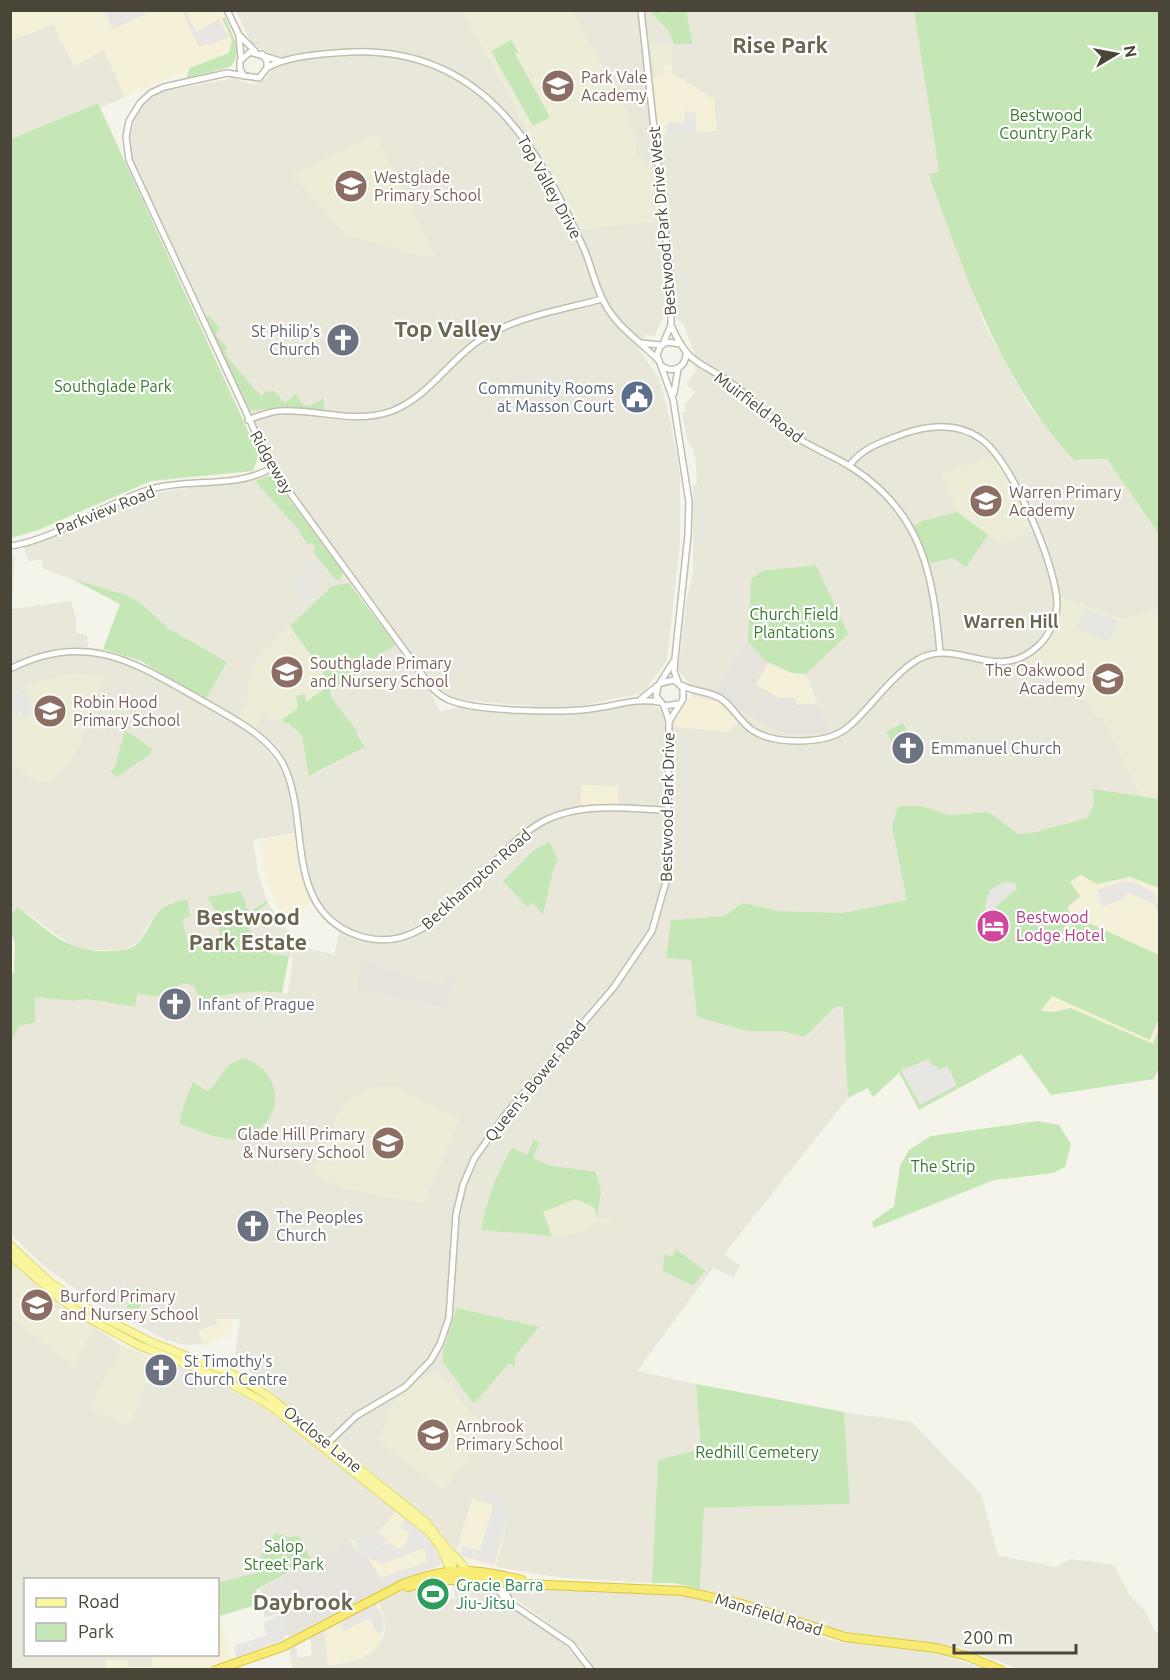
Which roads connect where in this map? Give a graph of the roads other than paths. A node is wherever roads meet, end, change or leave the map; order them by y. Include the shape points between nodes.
1 (227, 10) edge
2 (641, 10) edge
3 (239, 35) junction
4 (259, 53) junction
5 (242, 58) junction
6 (282, 61) junction
7 (240, 65) junction
8 (267, 69) junction
9 (227, 73) junction
10 (244, 76) junction
11 (601, 296) junction
12 (671, 325) junction
13 (640, 342) junction
14 (663, 344) junction
15 (682, 346) junction
16 (686, 352) junction
17 (659, 363) junction
18 (699, 365) junction
19 (680, 368) junction
20 (673, 399) junction
21 (248, 420) junction
22 (849, 466) junction
23 (272, 468) junction
24 (10, 546) edge
25 (940, 652) junction
26 (675, 658) junction
27 (10, 669) edge
28 (680, 683) junction
29 (659, 684) junction
30 (698, 692) junction
31 (637, 701) junction
32 (681, 701) junction
33 (662, 704) junction
34 (669, 722) junction
35 (668, 810) junction
36 (614, 987) joint
37 (10, 1245) edge
38 (10, 1255) edge
39 (129, 1332) junction
40 (121, 1336) junction
41 (215, 1366) junction
42 (221, 1378) junction
43 (326, 1445) junction
44 (426, 1522) junction
45 (449, 1568) junction
46 (466, 1569) junction
47 (490, 1578) junction
48 (438, 1580) junction
49 (532, 1582) junction
50 (504, 1586) junction
51 (388, 1591) junction
52 (502, 1597) junction
53 (514, 1604) junction
54 (244, 1661) junction
55 (216, 1670) edge
56 (227, 1670) edge
57 (591, 1670) edge
58 (1001, 1670) edge

1 - 3 street
2 - 12 street, Bestwood Park Drive West via 669,263
3 - 4 street
3 - 5 street
4 - 5 street via 246,53
4 - 6 street, Top Valley Drive
4 - 8 street via 267,61
5 - 7 street
6 - 8 street, Top Valley Drive
6 - 11 street, Top Valley Drive via 346,52 389,54 439,68 471,85 506,115 529,145 576,233
7 - 9 street, Ridgeway
7 - 10 street
8 - 10 street via 256,79
9 - 10 street, Ridgeway
9 - 21 street, Ridgeway via 164,87 145,98 129,121 126,146
11 - 13 street, Top Valley Drive via 615,319
11 - 21 street via 513,324 479,340 423,393 393,411 354,418 282,411
12 - 14 street, Bestwood Park Drive West
12 - 15 street, Bestwood Park Drive West
13 - 14 street
13 - 17 street, Top Valley Drive
14 - 15 street via 672,341
14 - 17 street, Bestwood Park Drive West via 658,351
15 - 16 street, Bestwood Park Drive West
16 - 18 street, Muirfield Road
16 - 19 street
17 - 19 street via 669,370
17 - 20 street
18 - 19 street, Muirfield Road
18 - 22 street, Muirfield Road via 734,384 791,434
19 - 20 street
20 - 26 street via 688,502
21 - 23 street, Ridgeway
22 - 25 street, Muirfield Road via 894,504 921,547 933,586
22 - 25 street via 862,451 878,443 921,428 948,426 986,442 1014,482 1054,588 1056,607 1052,625 1038,646 1010,662 988,663
23 - 24 street, Parkview Road via 242,479 152,489
23 - 31 street, Ridgeway via 441,696 470,705 563,711
25 - 30 street via 911,663 846,729 820,740 760,734 722,699
26 - 28 street via 674,671
26 - 29 street
27 - 35 street, Beckhampton Road via 64,652 112,656 138,664 253,731 273,749 286,772 306,876 315,902 342,928 372,939 401,938 426,928 519,839 547,819 584,809
28 - 29 street via 671,679
28 - 30 street
28 - 32 street
29 - 31 street, Ridgeway
29 - 33 street via 656,696
30 - 32 street
31 - 33 street, Ridgeway
32 - 33 street via 671,707
32 - 34 street, Bestwood Park Drive
33 - 34 street, Bestwood Park Drive
34 - 35 street, Bestwood Park Drive
35 - 36 street, Bestwood Park Drive via 666,883 659,915 644,947
36 - 43 street, Queen's Bower Road via 501,1120 474,1159 456,1214 449,1318 431,1360 405,1387 357,1416
37 - 39 main road, Oxclose Lane via 62,1291
38 - 40 main road, Oxclose Lane via 73,1308
39 - 40 main road
39 - 41 main road, Oxclose Lane
40 - 42 main road, Oxclose Lane
41 - 42 main road
41 - 43 main road, Oxclose Lane via 281,1406
42 - 43 main road, Oxclose Lane
43 - 44 main road, Oxclose Lane
43 - 45 main road, Oxclose Lane via 430,1533
44 - 45 main road, Oxclose Lane via 450,1554
44 - 46 main road via 436,1529
45 - 46 highway, Mansfield Road
45 - 47 highway, Mansfield Road
45 - 48 highway, Mansfield Road
45 - 51 highway, Mansfield Road
46 - 47 highway, Mansfield Road
47 - 48 highway, Mansfield Road
47 - 49 highway, Mansfield Road
47 - 50 highway, Mansfield Road
47 - 52 street
48 - 51 highway, Mansfield Road
49 - 50 highway, Mansfield Road
49 - 58 highway, Mansfield Road via 683,1591 742,1604 845,1637 960,1653
50 - 52 street
50 - 53 street
51 - 54 highway, Mansfield Road via 302,1638
52 - 53 street
53 - 57 street via 570,1644
54 - 55 highway, Mansfield Road
54 - 56 highway, Mansfield Road

